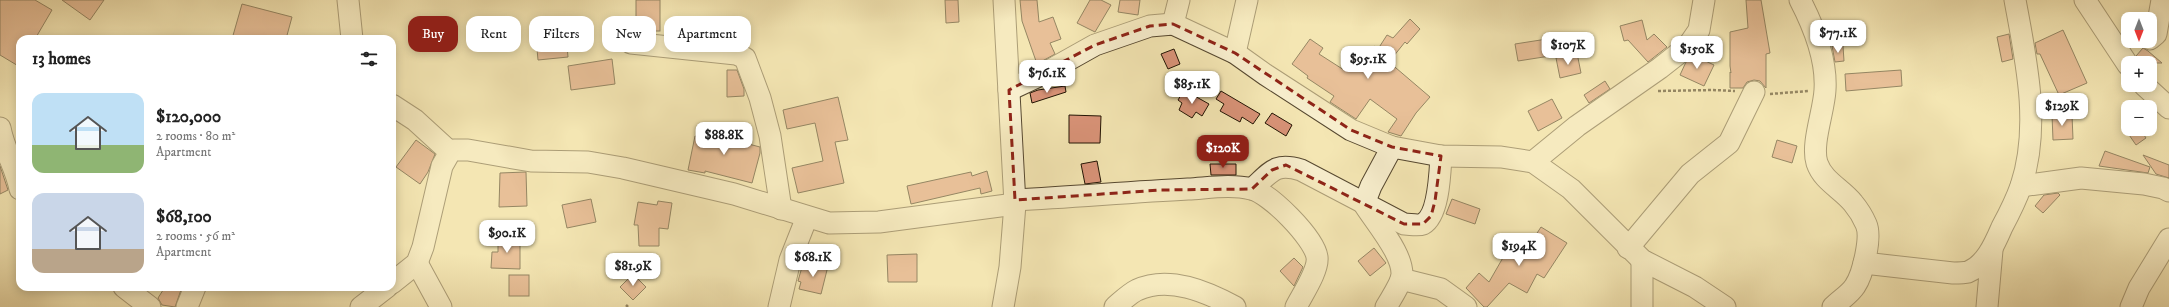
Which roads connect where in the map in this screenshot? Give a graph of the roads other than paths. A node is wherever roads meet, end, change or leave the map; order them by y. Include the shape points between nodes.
1 (348, 0) edge
2 (1004, 0) edge
3 (1179, 0) edge
4 (1247, 0) edge
5 (1704, 0) edge
6 (1800, 0) edge
7 (2015, 0) edge
8 (2085, 0) edge
9 (2162, 0) edge
10 (1173, 24) junction
11 (2157, 28) edge
12 (352, 35) edge
13 (656, 46) edge
14 (2141, 48) edge
15 (1235, 53) junction
16 (2122, 56) edge
17 (2132, 56) edge
18 (1009, 90) junction
19 (1754, 92) road end
20 (2152, 92) edge
21 (396, 108) edge
22 (2169, 108) edge
23 (0, 128) edge
24 (1392, 147) junction
25 (450, 152) junction
26 (1441, 156) junction
27 (1533, 162) junction
28 (16, 171) edge
29 (2021, 186) junction
30 (1252, 189) junction
31 (2169, 191) edge
32 (1015, 202) junction
33 (1364, 204) junction
34 (782, 209) junction
35 (807, 217) junction
36 (2169, 239) edge
37 (1992, 250) junction
38 (1635, 254) junction
39 (417, 263) junction
40 (1864, 263) junction
41 (1401, 279) junction
42 (396, 281) edge
43 (129, 291) edge
44 (193, 291) edge
45 (382, 291) edge
46 (150, 307) edge
47 (187, 307) edge
48 (361, 307) edge
49 (441, 307) edge
50 (779, 307) edge
51 (1003, 307) edge
52 (1115, 307) edge
53 (1234, 307) edge
54 (1296, 307) edge
55 (1386, 307) edge
56 (1466, 307) edge
57 (1642, 307) edge
58 (1724, 307) edge
59 (1833, 307) edge
60 (1987, 307) edge
61 (2131, 307) edge

1 - 12 street
2 - 18 street
3 - 10 street
4 - 15 street
5 - 27 street via 1699,30 1688,46 1577,126
6 - 40 street via 1811,21 1823,59 1825,89 1816,145 1817,162 1825,177 1853,203 1867,225
7 - 29 street via 2030,104 2030,145
8 - 16 street
9 - 11 street
10 - 15 street
10 - 18 street via 1150,26 1094,45
13 - 34 street via 736,54 745,58 760,98 770,136
14 - 17 street
15 - 24 street via 1351,130
18 - 32 street
19 - 38 street via 1728,144 1690,174
20 - 22 street
21 - 25 street via 415,120
23 - 28 street
24 - 26 street
24 - 33 street
25 - 34 street via 468,150 531,160 588,162 734,194
25 - 39 street via 442,166
26 - 27 street via 1501,157
26 - 33 street via 1435,201 1431,216 1423,224 1404,224
27 - 38 street via 1571,189
29 - 31 street via 2081,178 2144,184
29 - 37 street
30 - 32 street via 1231,187 1162,190
30 - 33 street via 1272,170 1286,166 1301,170
30 - 54 street via 1269,199 1286,214 1313,246 1317,258 1316,268
32 - 35 street via 855,224 829,223
32 - 51 street via 1010,267
33 - 41 street via 1397,254
34 - 35 street
35 - 50 street via 790,260
36 - 61 street via 2139,288
37 - 40 street via 1968,272 1953,273
37 - 60 street
38 - 57 street
38 - 58 street via 1695,287
39 - 42 street
39 - 49 street
40 - 59 street via 1855,286
41 - 55 street
41 - 56 street via 1441,289
43 - 46 street
44 - 47 street
45 - 48 street
52 - 53 street via 1137,290 1165,285 1187,287

